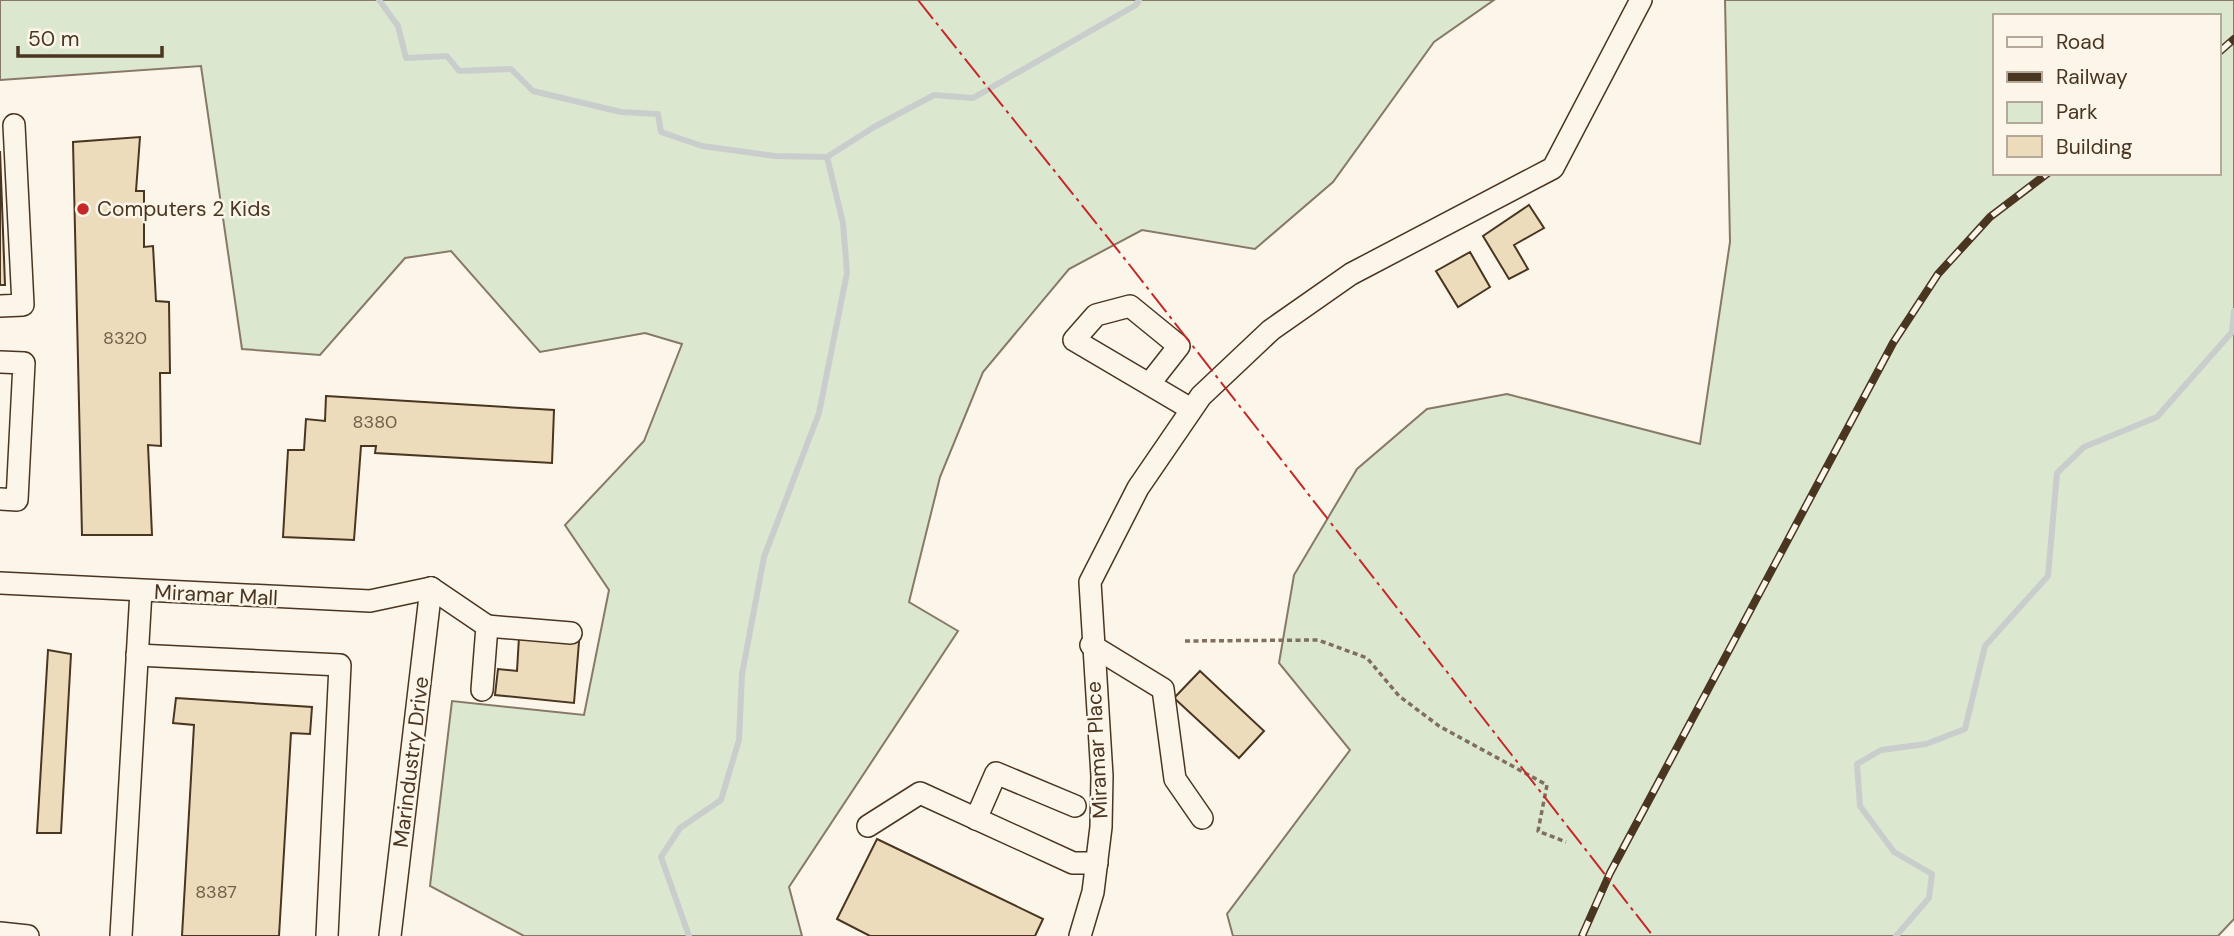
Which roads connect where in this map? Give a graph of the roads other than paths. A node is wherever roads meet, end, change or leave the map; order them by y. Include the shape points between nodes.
1 (1641, 0) edge
2 (14, 125) dead end
3 (0, 306) edge
4 (0, 362) edge
5 (1150, 383) junction
6 (1191, 409) junction
7 (0, 499) edge
8 (0, 583) edge
9 (430, 588) junction
10 (141, 591) junction
11 (487, 626) junction
12 (571, 632) dead end
13 (1091, 645) junction
14 (137, 654) junction
15 (482, 690) dead end
16 (1076, 807) dead end
17 (1202, 818) dead end
18 (976, 819) junction
19 (867, 826) dead end
20 (1097, 863) junction
21 (0, 933) edge
22 (28, 936) edge
23 (121, 936) edge
24 (327, 936) edge
25 (390, 936) edge
26 (1080, 936) edge

1 - 6 street, Miramar Place via 1553,168 1352,274 1271,330
2 - 3 street via 23,305
4 - 7 street via 24,363 17,500
5 - 5 street via 1118,365 1074,340 1096,315 1130,306 1178,346
5 - 6 street
6 - 13 street, Miramar Place via 1138,488 1090,582
8 - 10 street, Miramar Mall
9 - 10 street, Miramar Mall via 370,601
9 - 11 street
9 - 25 street, Marindustry Drive
10 - 14 street
11 - 12 street
11 - 15 street
13 - 17 street via 1163,689 1175,779
13 - 20 street, Miramar Place via 1102,776
14 - 23 street
14 - 24 street via 340,665
16 - 18 street via 996,772
18 - 19 street via 920,793
18 - 20 street via 1073,863
20 - 26 street, Miramar Place
21 - 22 street

